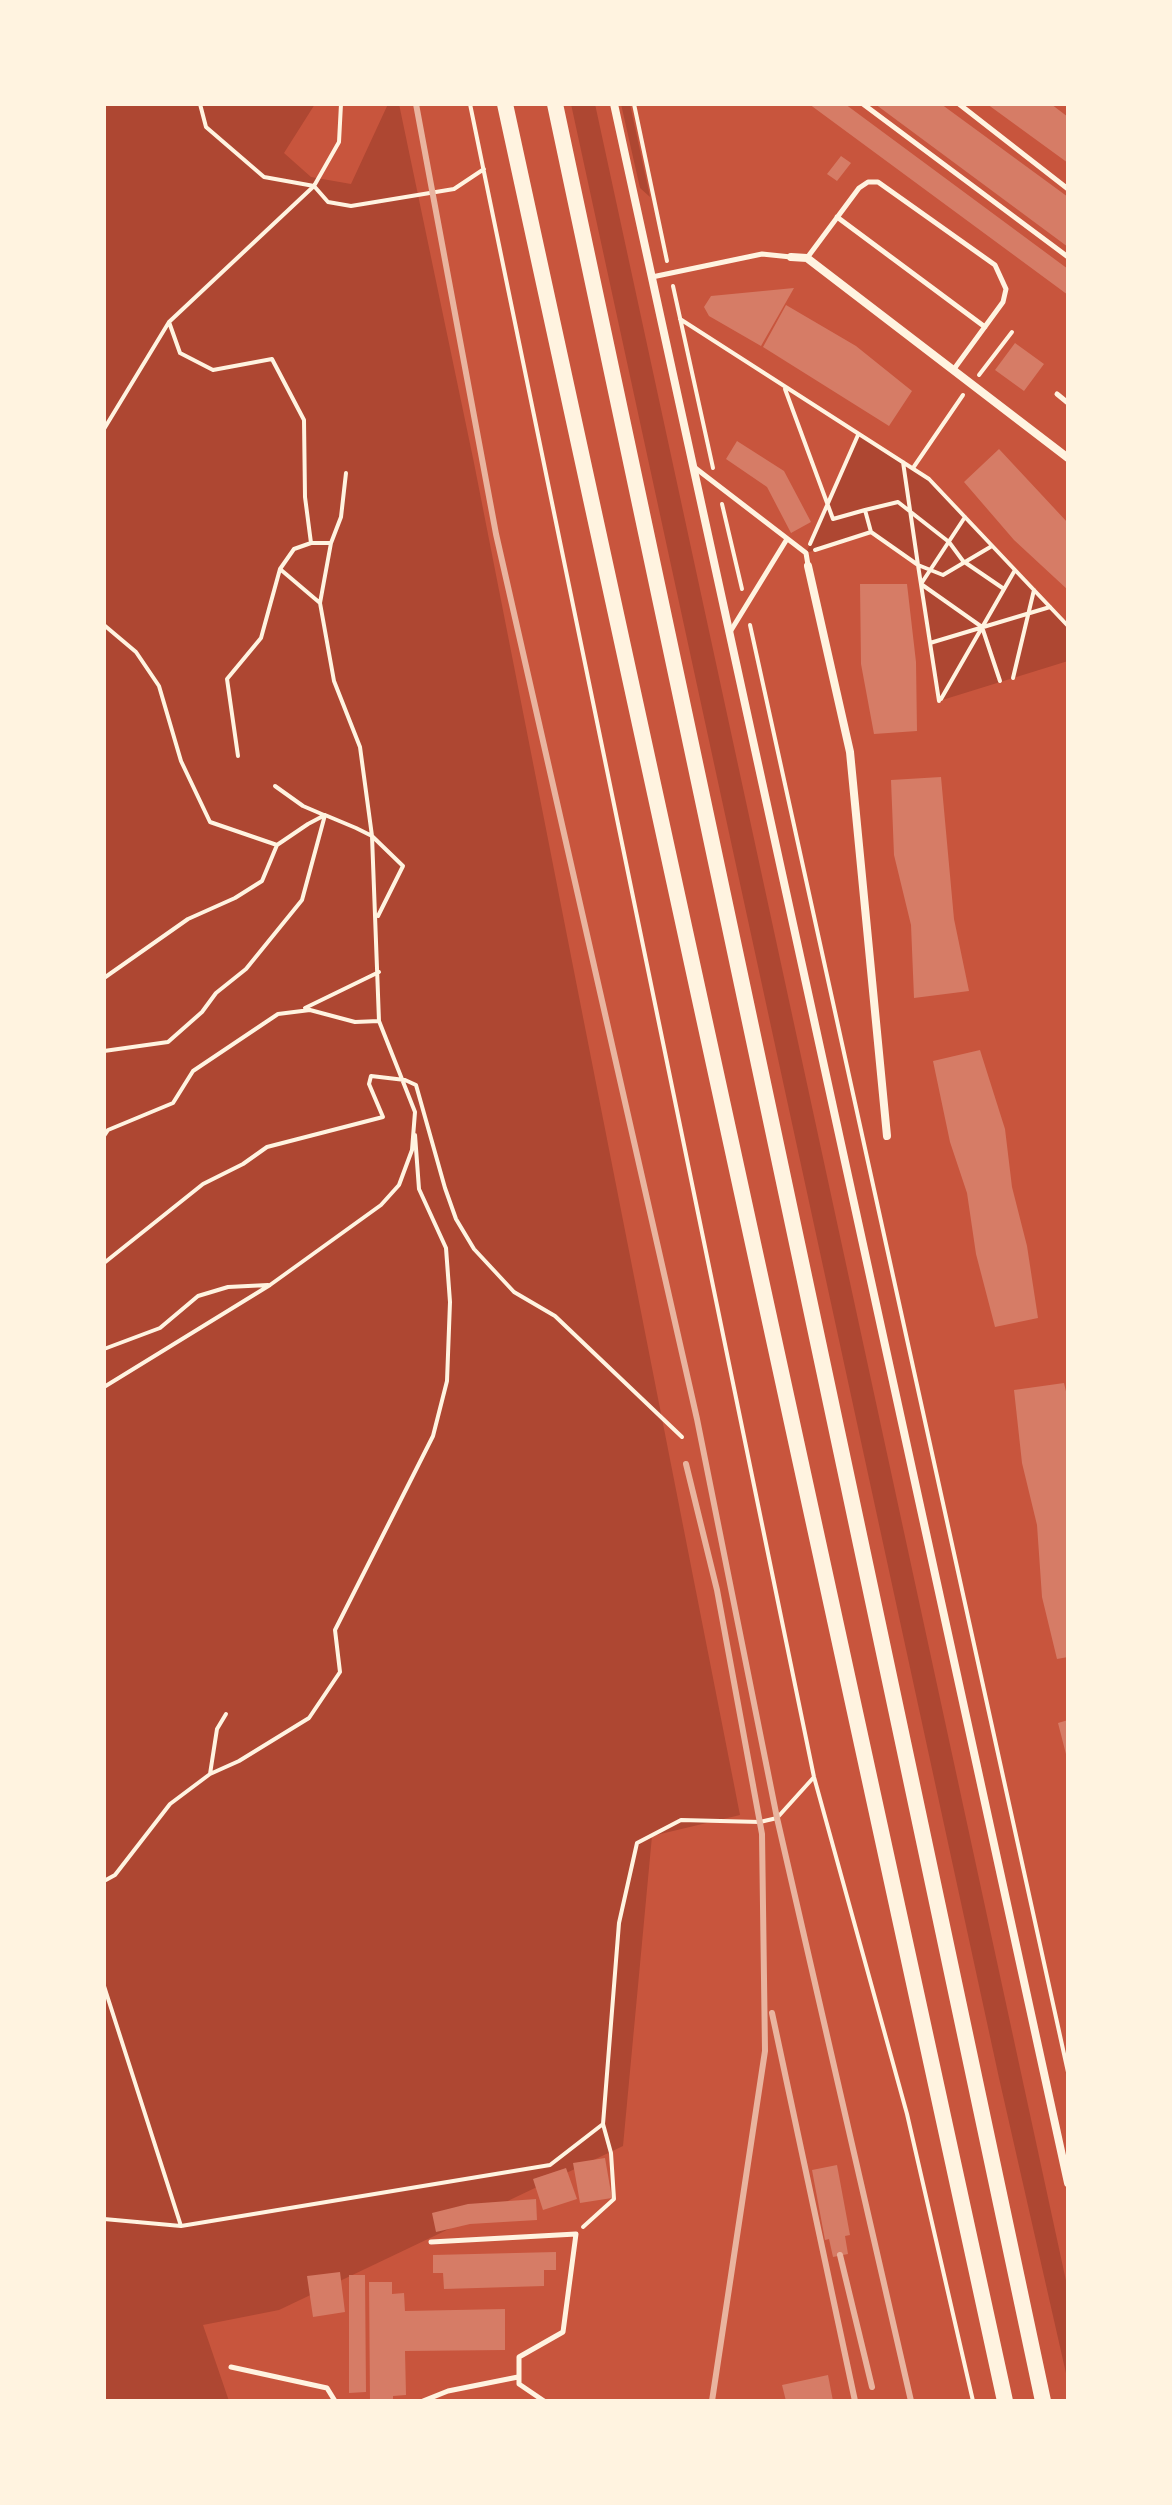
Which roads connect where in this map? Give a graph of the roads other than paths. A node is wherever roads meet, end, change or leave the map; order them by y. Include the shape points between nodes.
1 (505, 104) edge
2 (555, 104) edge
3 (614, 104) edge
4 (863, 104) edge
5 (959, 104) edge
6 (1068, 189) edge
7 (837, 217) junction
8 (791, 257) joint
9 (1068, 257) edge
10 (807, 258) junction
11 (651, 277) junction
12 (985, 327) junction
13 (954, 369) junction
14 (1057, 394) dead end
15 (1068, 403) edge
16 (1068, 458) edge
17 (693, 466) junction
18 (787, 539) junction
19 (808, 566) joint
20 (730, 632) junction
21 (887, 1136) dead end
22 (1068, 2129) edge
23 (1057, 2132) junction
24 (1068, 2183) edge
25 (431, 2242) dead end
26 (231, 2367) dead end
27 (519, 2377) junction
28 (335, 2401) edge
29 (423, 2401) edge
30 (544, 2401) edge
31 (1005, 2401) edge
32 (1043, 2401) edge

1 - 31 highway
2 - 32 highway
3 - 11 street
4 - 9 lane
5 - 6 lane
7 - 10 lane
7 - 12 lane
7 - 12 lane via 859,188 878,182 995,265 1006,289
8 - 10 street
8 - 11 lane via 762,254
10 - 13 street
11 - 17 street
12 - 13 lane
13 - 16 street
14 - 15 lane
17 - 18 lane
17 - 20 street
18 - 19 lane via 806,553
18 - 20 lane
19 - 21 street via 850,752
20 - 23 street
22 - 23 lane
23 - 24 street
25 - 27 lane via 576,2234 563,2332 519,2357
26 - 28 lane via 327,2388
27 - 29 lane
27 - 30 lane via 519,2384

